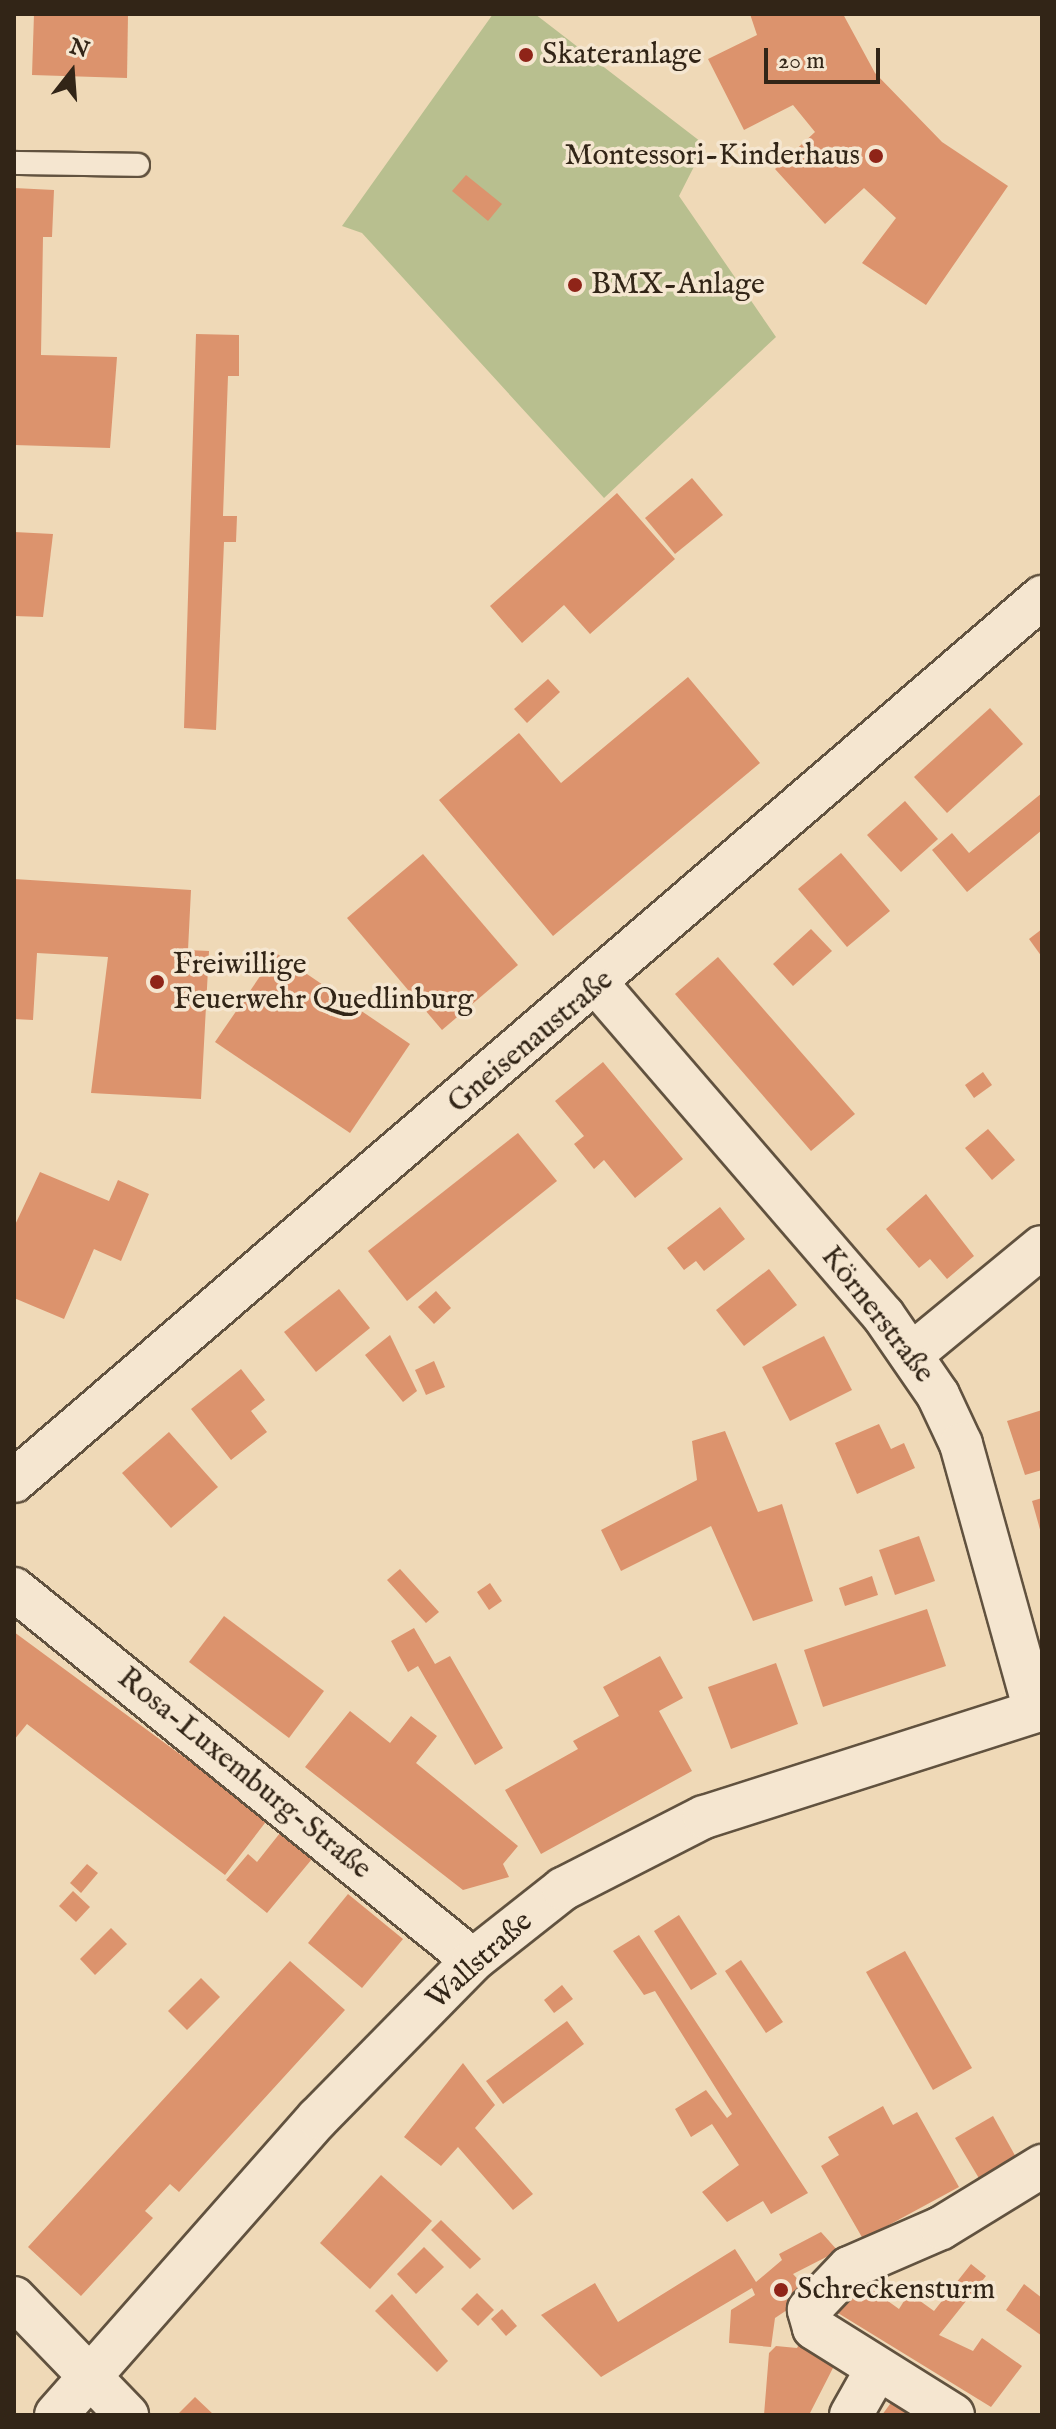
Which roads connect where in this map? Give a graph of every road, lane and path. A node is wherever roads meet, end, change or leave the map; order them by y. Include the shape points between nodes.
1 (14, 163) edge
2 (138, 165) dead end
3 (1042, 597) edge
4 (598, 985) junction
5 (1042, 1247) edge
6 (912, 1354) junction
7 (14, 1481) edge
8 (14, 1589) edge
9 (1039, 1710) edge
10 (473, 1960) junction
11 (1042, 2166) edge
12 (14, 2298) edge
13 (877, 2369) junction
14 (92, 2375) junction
15 (56, 2415) edge
16 (127, 2415) edge
17 (851, 2415) edge
18 (953, 2415) edge

1 - 2 lane
3 - 4 street, Gneisenaustraße
4 - 6 street, Körnerstraße
4 - 7 street, Gneisenaustraße
5 - 6 street
6 - 9 street, Körnerstraße via 961,1444
8 - 10 street, Rosa-Luxemburg-Straße
9 - 10 street, Wallstraße via 704,1817 563,1889
10 - 14 street, Wallstraße via 318,2118
11 - 13 street via 941,2228 849,2268 809,2310 814,2328
12 - 14 street
13 - 17 street
13 - 18 street
14 - 15 street, Wallstraße
14 - 16 street

